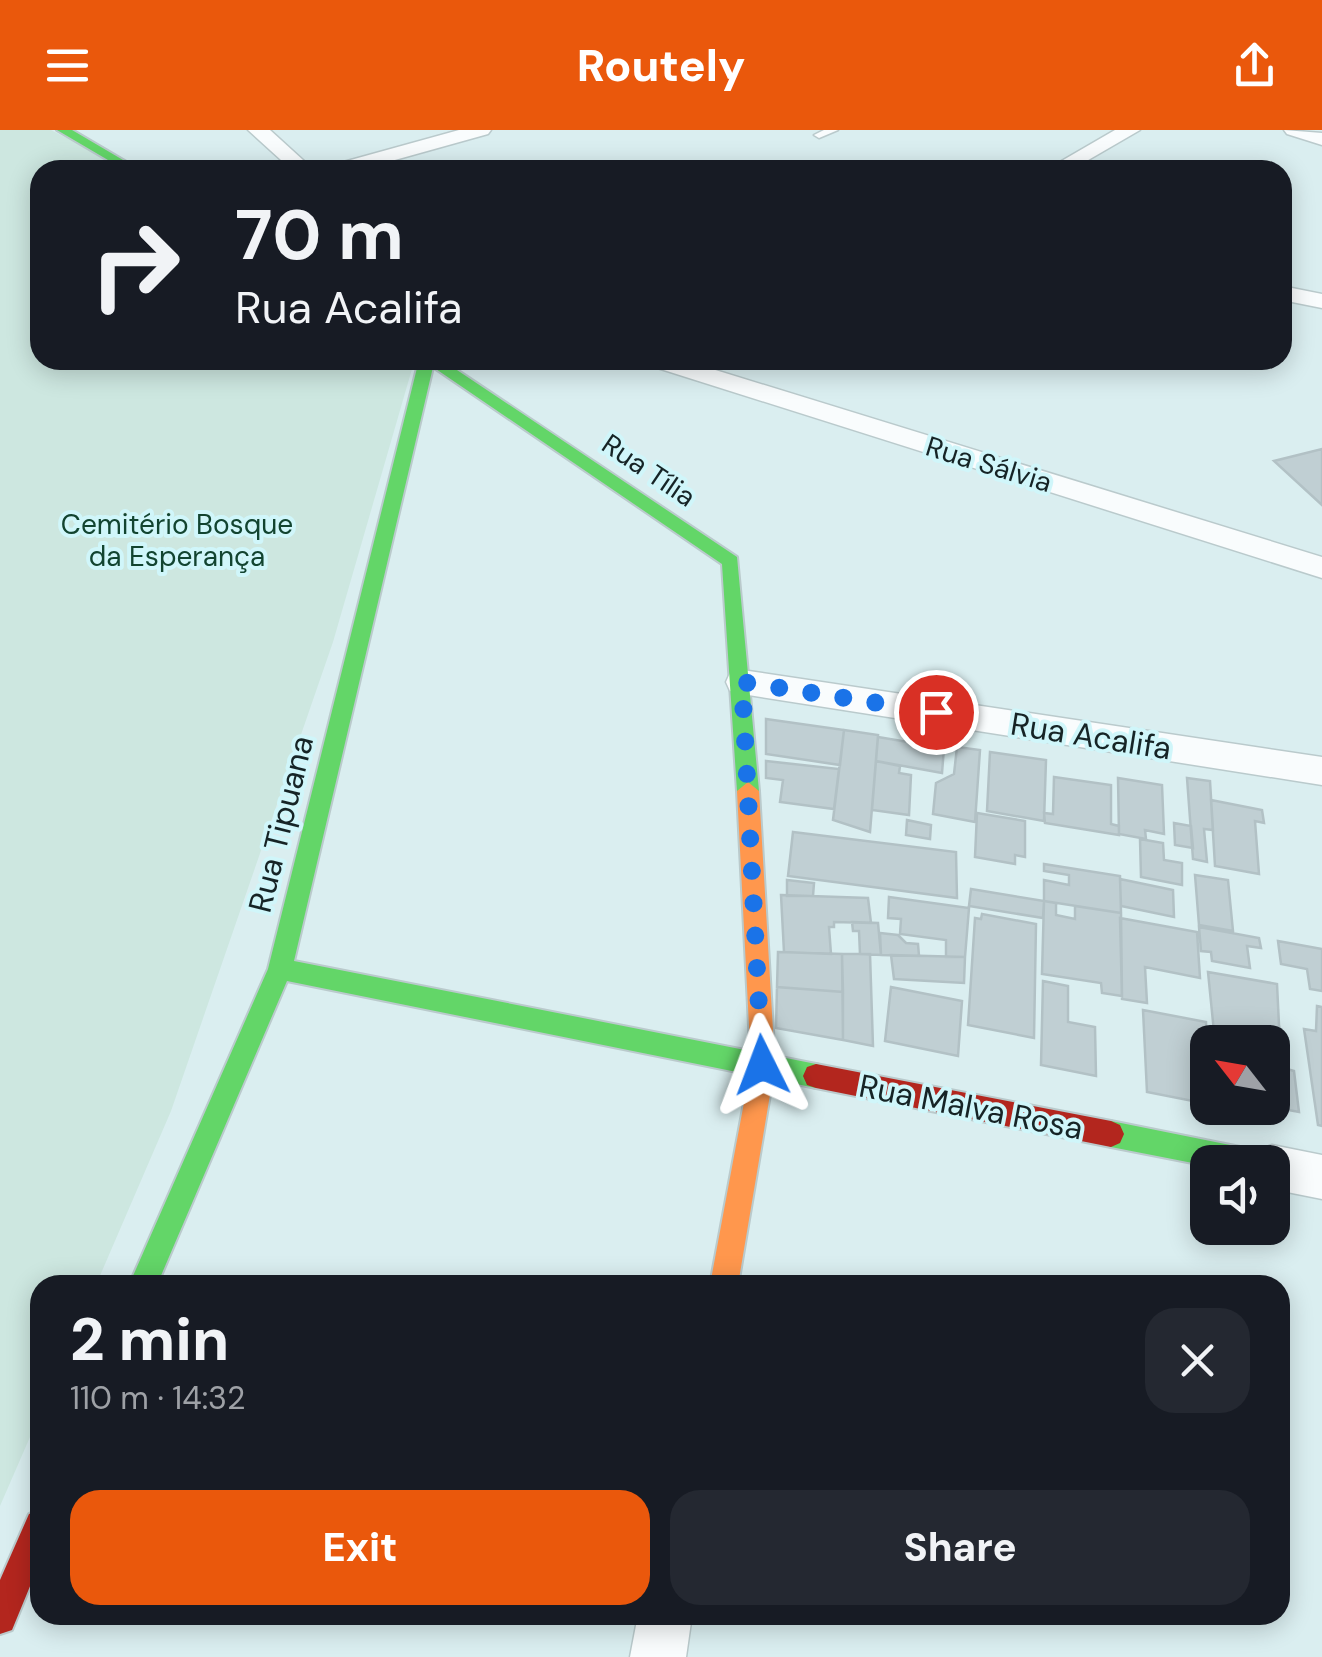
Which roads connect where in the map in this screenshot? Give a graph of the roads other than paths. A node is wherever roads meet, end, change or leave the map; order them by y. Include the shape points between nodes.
1 (63, 130) edge
2 (258, 130) edge
3 (481, 130) edge
4 (833, 130) edge
5 (1130, 130) edge
6 (1294, 130) edge
7 (819, 135) dead end
8 (426, 136) edge
9 (1322, 139) edge
10 (116, 160) edge
11 (292, 160) edge
12 (362, 160) edge
13 (1066, 160) edge
14 (1292, 295) edge
15 (1322, 301) edge
16 (427, 370) edge
17 (444, 370) edge
18 (689, 370) edge
19 (1322, 568) edge
20 (742, 682) junction
21 (1322, 771) edge
22 (280, 969) junction
23 (762, 1065) junction
24 (1190, 1150) edge
25 (1290, 1171) edge
26 (1322, 1177) edge
27 (148, 1275) edge
28 (726, 1275) edge
29 (30, 1548) edge
30 (0, 1618) edge
31 (663, 1625) edge
32 (658, 1657) edge

1 - 10 street
2 - 11 street
3 - 8 street
4 - 7 lane
5 - 13 street via 1082,145
6 - 9 street
8 - 12 street
14 - 15 street
16 - 22 street, Rua Tipuana
17 - 20 street, Rua Tília via 732,562
18 - 19 street, Rua Sálvia
20 - 21 street, Rua Acalifa
20 - 23 street
22 - 23 street, Rua Malva Rosa
22 - 27 street, Rua Tipuana
23 - 24 street, Rua Malva Rosa
23 - 28 street
25 - 26 street
29 - 30 street
31 - 32 street

